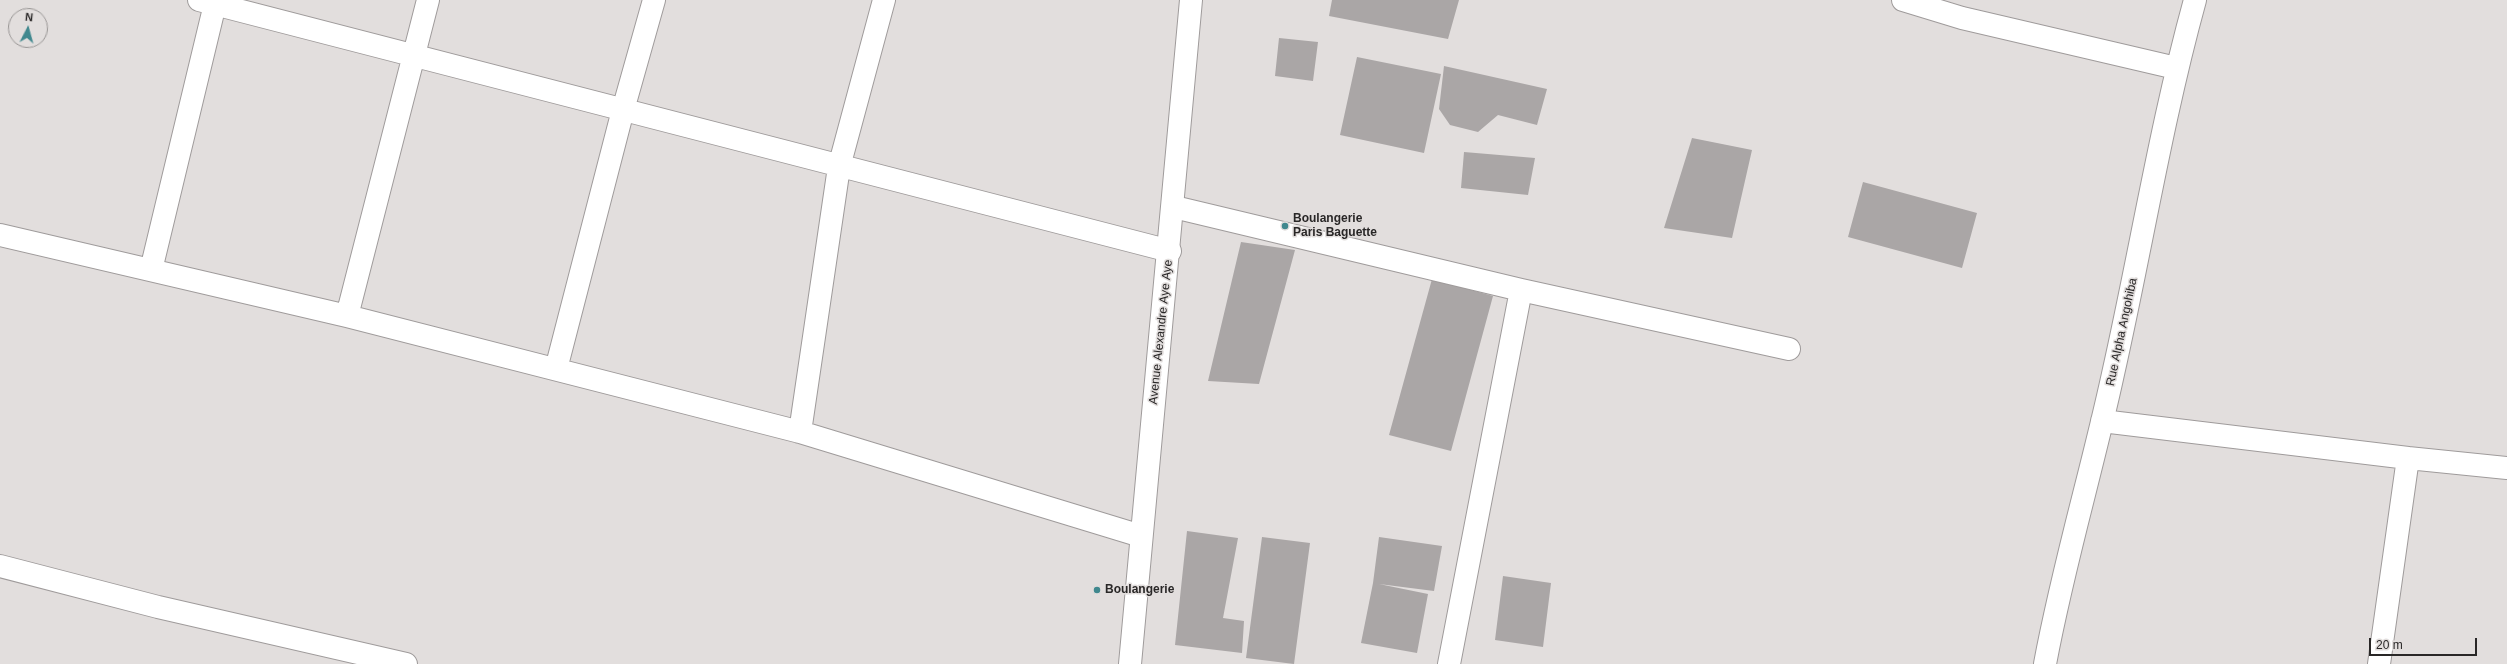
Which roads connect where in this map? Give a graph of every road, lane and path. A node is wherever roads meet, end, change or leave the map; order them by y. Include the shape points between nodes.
1 (428, 0) edge
2 (654, 0) edge
3 (884, 0) edge
4 (1191, 0) edge
5 (1903, 0) edge
6 (2195, 0) edge
7 (210, 1) edge
8 (413, 55) junction
9 (2176, 68) junction
10 (623, 110) junction
11 (839, 167) junction
12 (1174, 207) junction
13 (0, 235) edge
14 (1170, 251) junction
15 (151, 270) junction
16 (1521, 290) junction
17 (347, 316) junction
18 (1789, 350) dead end
19 (556, 369) junction
20 (2102, 421) junction
21 (800, 432) junction
22 (2408, 458) junction
23 (2507, 468) edge
24 (1141, 536) junction
25 (0, 566) edge
26 (406, 664) edge
27 (1130, 664) edge
28 (1449, 664) edge
29 (2045, 664) edge
30 (2379, 664) edge

1 - 8 street
2 - 10 street
3 - 11 street
4 - 12 street, Avenue Alexandre Aye Aye
5 - 9 street via 1962,18
6 - 9 street, Rue Alpha Angohiba
7 - 8 street
7 - 15 street
8 - 10 street
8 - 17 street
9 - 20 street, Rue Alpha Angohiba
10 - 11 street
10 - 19 street
11 - 14 street
11 - 21 street
12 - 14 street, Avenue Alexandre Aye Aye
12 - 16 street
13 - 15 street
14 - 24 street, Avenue Alexandre Aye Aye
15 - 17 street
16 - 18 street
16 - 28 street
17 - 19 street
19 - 21 street
20 - 22 street
20 - 29 street, Rue Alpha Angohiba via 2057,597
21 - 24 street
22 - 23 street
22 - 30 street
24 - 27 street, Avenue Alexandre Aye Aye
25 - 26 street via 158,608

